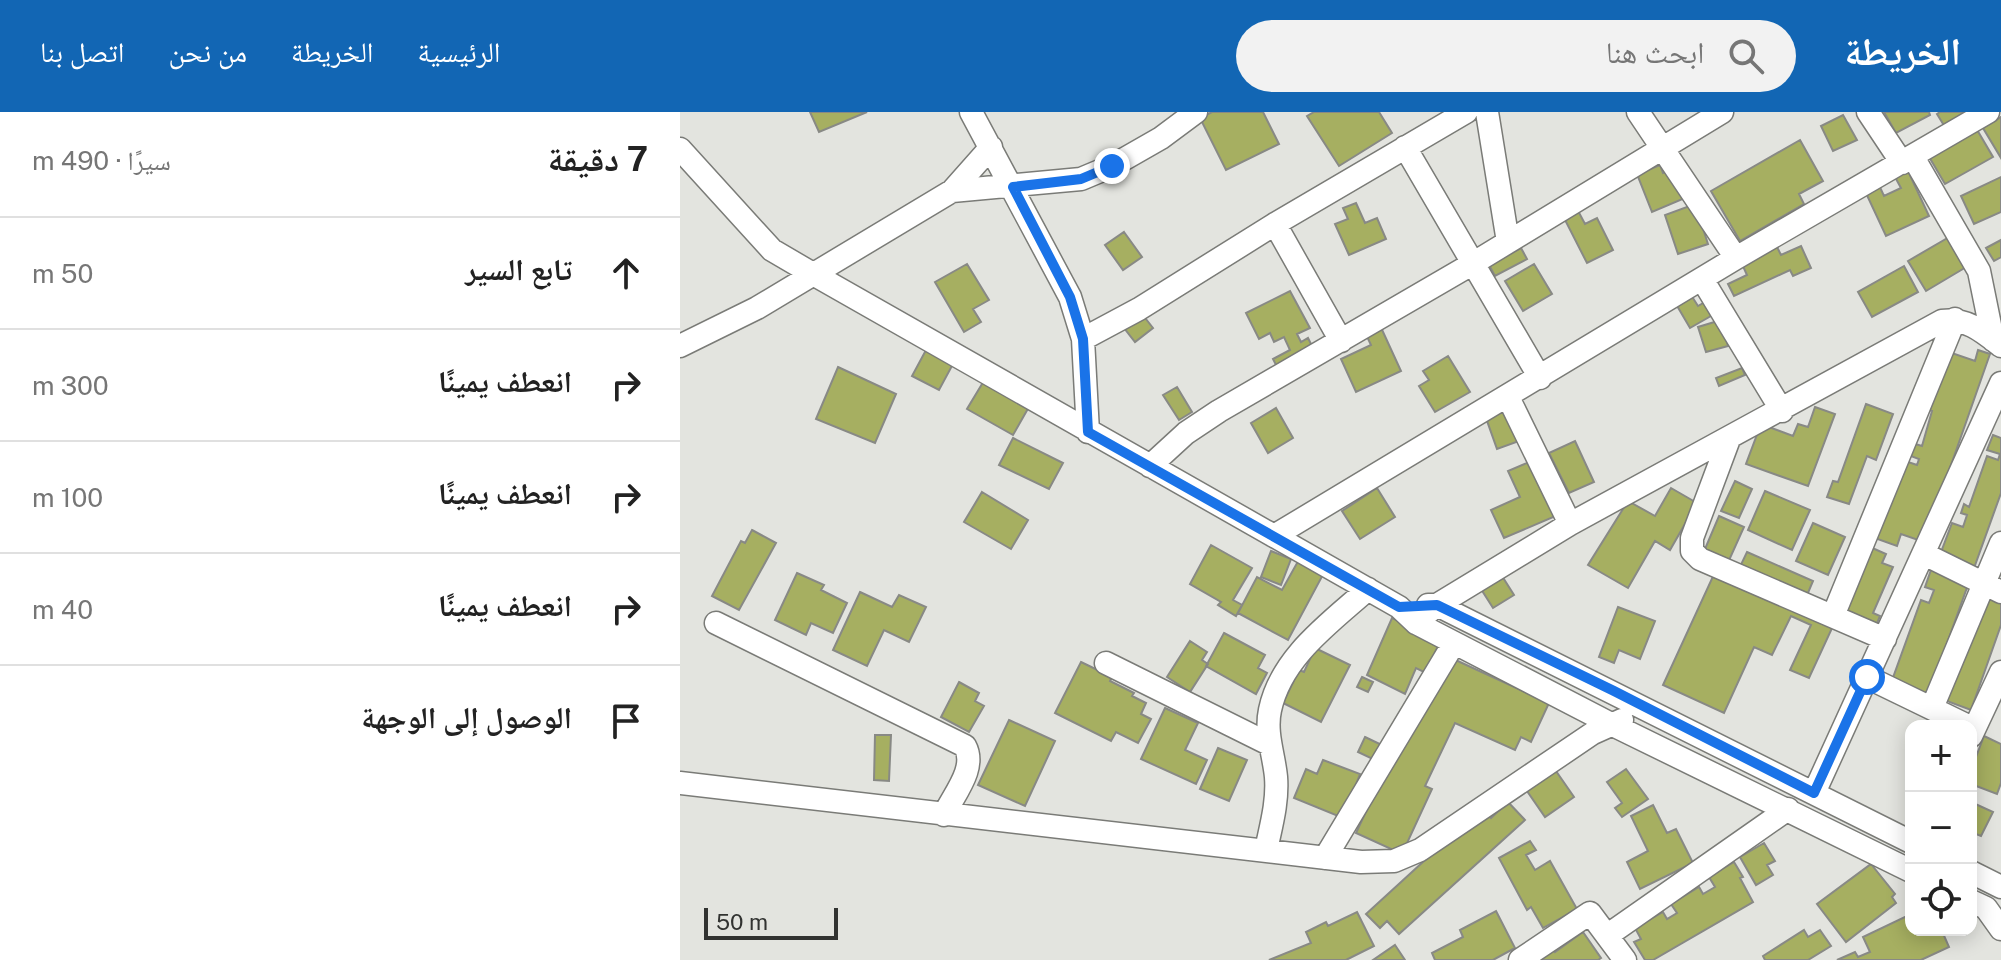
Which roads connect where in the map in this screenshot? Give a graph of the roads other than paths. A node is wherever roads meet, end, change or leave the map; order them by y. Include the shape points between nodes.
1 (971, 112) edge
2 (991, 112) edge
3 (1196, 112) edge
4 (1466, 112) edge
5 (1487, 112) edge
6 (1638, 112) edge
7 (1722, 112) edge
8 (1868, 112) edge
9 (1988, 112) edge
10 (988, 142) junction
11 (1405, 147) junction
12 (680, 149) edge
13 (1663, 149) junction
14 (1907, 160) junction
15 (1013, 187) junction
16 (952, 191) junction
17 (1275, 224) junction
18 (1508, 242) junction
19 (1736, 258) junction
20 (1472, 264) junction
21 (813, 274) junction
22 (1702, 279) junction
23 (1955, 319) junction
24 (1083, 339) junction
25 (1341, 341) junction
26 (1997, 343) edge
27 (680, 346) edge
28 (1540, 378) junction
29 (2001, 383) edge
30 (1508, 397) junction
31 (1782, 411) junction
32 (1088, 432) junction
33 (1729, 439) junction
34 (1150, 466) junction
35 (1570, 524) junction
36 (1274, 536) junction
37 (2001, 543) edge
38 (1924, 554) junction
39 (1992, 588) edge
40 (1368, 589) junction
41 (1437, 605) junction
42 (1399, 607) junction
43 (1833, 616) junction
44 (716, 623) dead end
45 (1416, 623) junction
46 (1885, 639) junction
47 (1454, 643) junction
48 (1106, 663) dead end
49 (2001, 672) edge
50 (1867, 677) junction
51 (1932, 708) junction
52 (1627, 716) junction
53 (1953, 720) edge
54 (1976, 720) edge
55 (1269, 744) junction
56 (680, 783) edge
57 (1814, 793) junction
58 (1788, 809) junction
59 (944, 815) junction
60 (1905, 839) edge
61 (1266, 850) junction
62 (1325, 858) junction
63 (1905, 868) edge
64 (1977, 875) edge
65 (2001, 887) edge
66 (1977, 904) edge
67 (2001, 929) edge
68 (1608, 935) junction
69 (1520, 960) edge
70 (1625, 960) edge

1 - 10 street
2 - 10 street
3 - 15 street via 1161,138 1081,179
4 - 11 street
5 - 18 street
6 - 13 street
7 - 13 street
8 - 14 street
9 - 14 street
10 - 15 street
10 - 16 street
11 - 17 street
11 - 20 street
12 - 21 street via 772,250
13 - 18 street
13 - 19 street
14 - 19 street
14 - 26 street via 1979,271
15 - 16 street
15 - 24 street via 1070,297
16 - 21 street
17 - 24 street
17 - 25 street
18 - 20 street
19 - 22 street
20 - 25 street
20 - 28 street
21 - 27 street
21 - 32 street
22 - 28 street
22 - 31 street
23 - 26 street
23 - 31 street via 1942,321
23 - 43 street
24 - 32 street
25 - 34 street via 1219,411
28 - 30 street
29 - 38 street
30 - 35 street
30 - 36 street
31 - 33 street
32 - 34 street
33 - 35 street
33 - 43 street via 1692,538 1692,551
34 - 36 street
35 - 41 street
36 - 40 street
37 - 39 street
38 - 39 street
38 - 46 street
39 - 51 street
40 - 42 street
40 - 55 street via 1299,651 1269,711
41 - 42 street
41 - 45 street
41 - 52 street
42 - 45 street
43 - 46 street
44 - 59 street via 965,746 969,766
45 - 47 street
46 - 50 street
47 - 52 street
47 - 62 street
48 - 55 street
49 - 54 street
50 - 51 street
50 - 57 street
51 - 53 street
52 - 57 street
52 - 58 street
52 - 62 street via 1593,733 1420,850 1394,861
55 - 61 street via 1276,777
56 - 59 street
57 - 60 street
58 - 63 street
58 - 68 street
59 - 61 street
61 - 62 street
64 - 65 street
66 - 67 street
68 - 69 street via 1590,913
68 - 70 street

